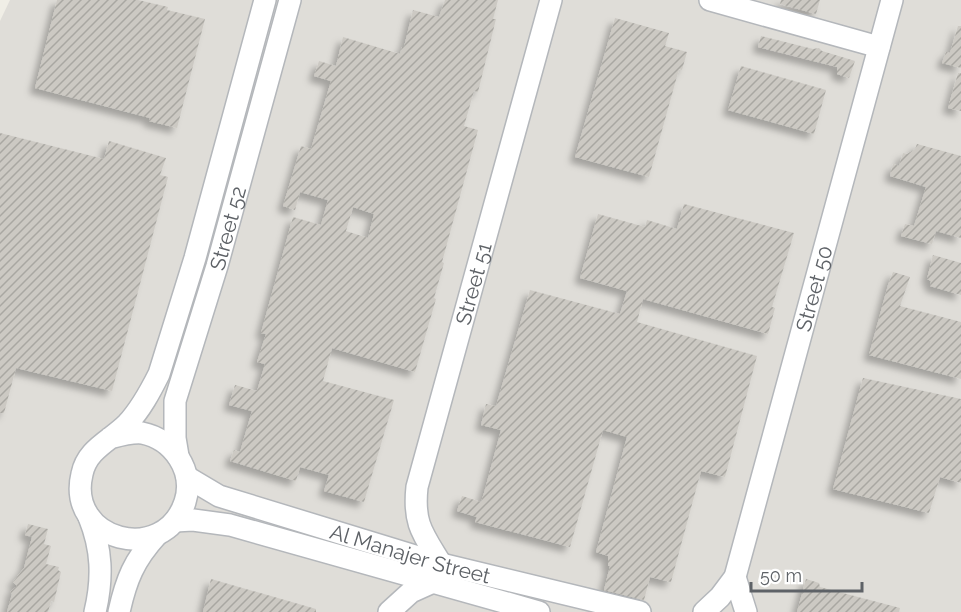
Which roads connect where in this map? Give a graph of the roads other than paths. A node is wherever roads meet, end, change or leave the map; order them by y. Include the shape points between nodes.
1 (265, 0) edge
2 (290, 0) edge
3 (551, 0) edge
4 (710, 0) edge
5 (892, 0) edge
6 (879, 47) junction
7 (110, 438) junction
8 (178, 456) junction
9 (186, 477) junction
10 (89, 516) junction
11 (175, 521) junction
12 (157, 535) junction
13 (436, 574) junction
14 (735, 577) junction
15 (95, 612) edge
16 (119, 612) edge
17 (389, 612) edge
18 (539, 612) edge
19 (640, 612) edge
20 (704, 612) edge
21 (746, 612) edge

1 - 7 street, Street 52 via 195,258 159,374 139,409
2 - 8 street, Street 52 via 176,401 174,429
3 - 13 street, Street 51 via 417,487 419,527
4 - 6 street
5 - 6 street, Street 50
6 - 14 street, Street 50
7 - 8 street via 140,433 155,437
7 - 10 street via 88,458 82,472 82,502
8 - 9 street
9 - 11 street via 186,500
9 - 13 street, Al Manajer Street via 219,496
10 - 12 street via 105,532 127,540
10 - 15 street via 102,574
11 - 12 street
11 - 13 street, Al Manajer Street via 230,525
12 - 16 street via 133,566
13 - 17 street
13 - 18 street, Al Manajer Street
13 - 19 street, Al Manajer Street
14 - 20 street, Street 50
14 - 21 street

